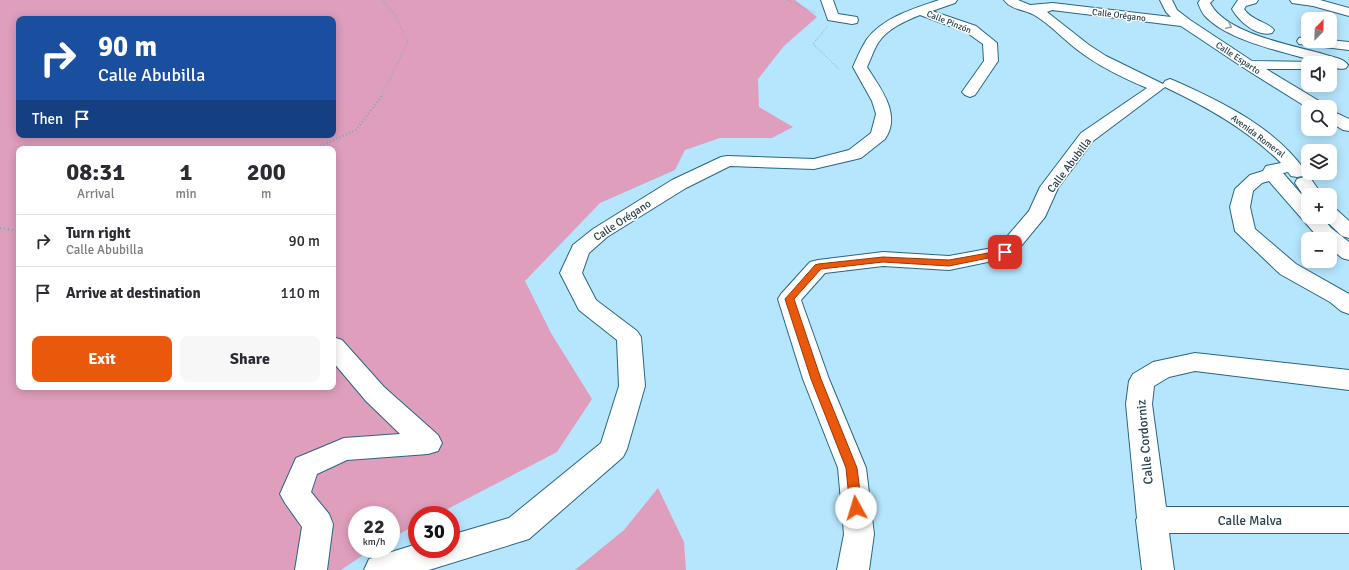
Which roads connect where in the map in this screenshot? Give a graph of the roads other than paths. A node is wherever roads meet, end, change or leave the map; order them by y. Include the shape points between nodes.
1 (827, 0) edge
2 (950, 0) edge
3 (1010, 0) edge
4 (1207, 0) edge
5 (1252, 0) edge
6 (1296, 0) edge
7 (1346, 0) edge
8 (1349, 1) edge
9 (1052, 4) edge
10 (1169, 6) edge
11 (1032, 8) junction
12 (921, 10) junction
13 (1349, 12) edge
14 (852, 20) dead end
15 (1185, 23) junction
16 (1348, 47) edge
17 (1249, 65) junction
18 (1301, 65) edge
19 (1340, 65) edge
20 (1163, 85) junction
21 (970, 92) dead end
22 (1306, 100) edge
23 (1338, 116) edge
24 (1349, 126) edge
25 (1274, 174) junction
26 (1305, 183) edge
27 (1301, 206) edge
28 (1337, 221) edge
29 (1317, 224) edge
30 (1349, 232) edge
31 (1349, 253) edge
32 (1349, 306) edge
33 (336, 349) edge
34 (1349, 380) edge
35 (1151, 520) junction
36 (1349, 520) edge
37 (460, 546) edge
38 (421, 558) edge
39 (311, 570) edge
40 (380, 570) edge
41 (853, 570) edge
42 (1158, 570) edge

1 - 14 street via 833,17
2 - 12 street, Calle Orégano
3 - 11 street
4 -> 19 street via 1204,3 1209,14 1226,26
5 - 16 street via 1242,3 1238,9 1241,16 1252,24 1294,39
6 - 13 street via 1314,2
7 - 8 street
9 - 10 street, Calle Orégano via 1142,12
9 - 11 street
9 - 15 street, Calle Orégano
9 - 20 street, Avenida Romeral via 1058,17 1118,60
10 - 15 street, Calle Esparto
11 - 20 street, Avenida Romeral via 1085,49 1123,72
12 - 21 street, Calle Pinzón via 971,29 990,43 991,61
12 - 37 street, Calle Orégano via 885,26 872,41 860,67 880,100 884,114 879,135 855,154 814,164 727,161 679,184 600,233 580,250 571,273 587,305 629,337 632,386 613,449 518,529
15 - 17 street, Calle Esparto
17 - 18 street
17 - 22 street, Calle Esparto
20 - 25 street, Avenida Romeral via 1209,112 1254,146 1265,157
20 - 26 street, Avenida Romeral via 1224,110 1247,125 1286,157
20 - 41 street, Calle Abubilla via 1087,137 1049,187 1038,213 1005,252 949,263 883,259 818,267 789,299 816,379 852,468 859,534
23 - 24 street
25 - 26 street via 1293,183
25 - 27 street, Avenida Romeral
25 - 32 street via 1256,179 1244,188 1240,207 1244,231 1288,269
28 - 30 street
29 - 31 street
33 - 39 street via 375,394 428,443 344,449 306,466 295,494 318,524
34 - 35 street, Calle Cordorniz via 1195,362 1162,369 1142,381 1139,404
35 - 36 street, Calle Malva
35 - 42 street, Calle Cordorniz
38 - 40 street, Calle Orégano

